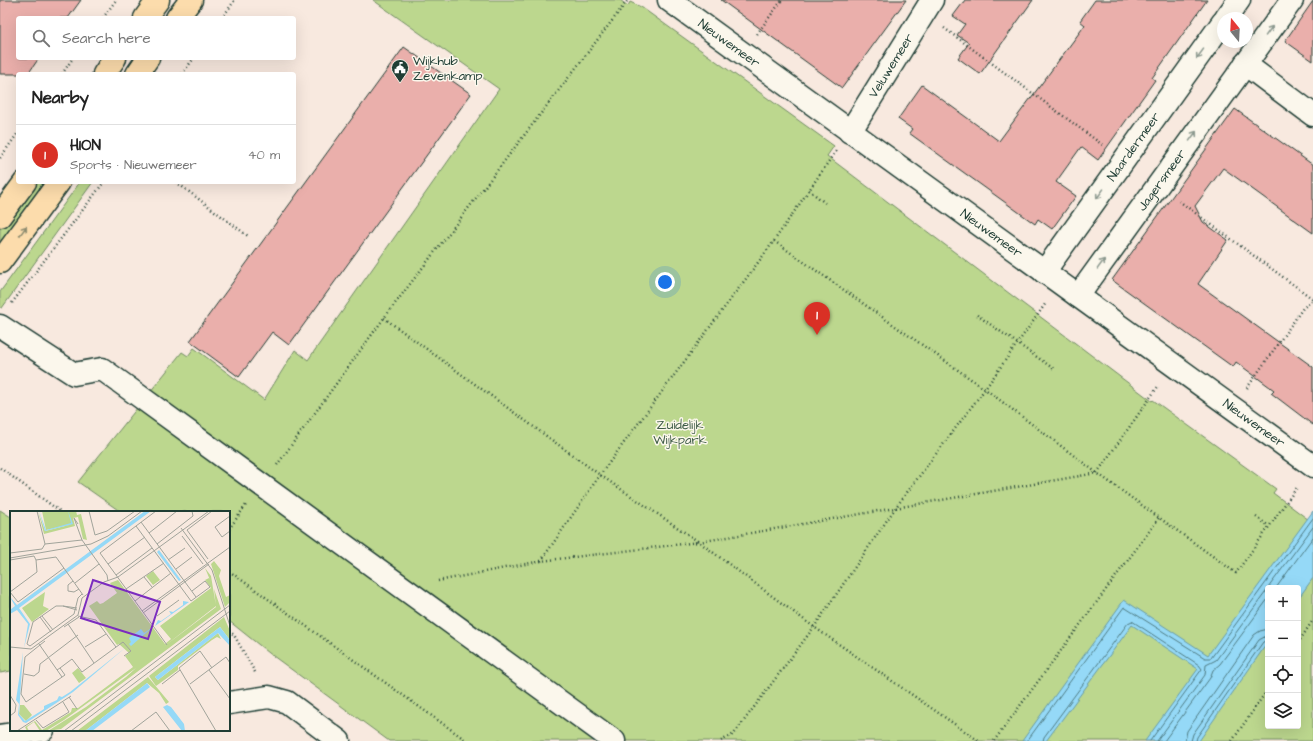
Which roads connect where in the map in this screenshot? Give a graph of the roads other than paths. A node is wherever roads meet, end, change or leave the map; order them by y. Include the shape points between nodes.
1 (158, 0) edge
2 (191, 0) edge
3 (669, 0) edge
4 (1239, 0) edge
5 (1292, 0) edge
6 (927, 6) edge
7 (1230, 12) edge
8 (146, 16) edge
9 (179, 16) edge
10 (1217, 30) edge
11 (114, 60) edge
12 (147, 60) edge
13 (1245, 64) junction
14 (105, 72) edge
15 (138, 72) edge
16 (1313, 115) edge
17 (850, 132) junction
18 (23, 184) edge
19 (58, 184) edge
20 (0, 216) edge
21 (0, 262) edge
22 (1052, 277) junction
23 (1078, 296) junction
24 (5, 317) edge
25 (1313, 466) edge
26 (230, 703) edge
27 (36, 731) edge
28 (0, 736) edge
29 (339, 741) edge
30 (614, 741) edge

1 - 8 main road
2 - 9 main road
3 - 17 street, Nieuwemeer
4 - 7 street
13 -> 5 street, Jagersmeer
6 - 17 street, Veluwemeer
10 -> 22 street, Naardermeer via 1124,161
11 - 14 main road
12 - 15 main road
13 - 16 street
23 -> 13 street, Jagersmeer
17 - 22 street, Nieuwemeer
18 - 20 main road
21 -> 19 main road
22 - 23 street, Nieuwemeer
23 - 25 street, Nieuwemeer
24 - 30 street via 74,374 102,369
26 - 29 street via 269,697 287,702
27 - 28 street

